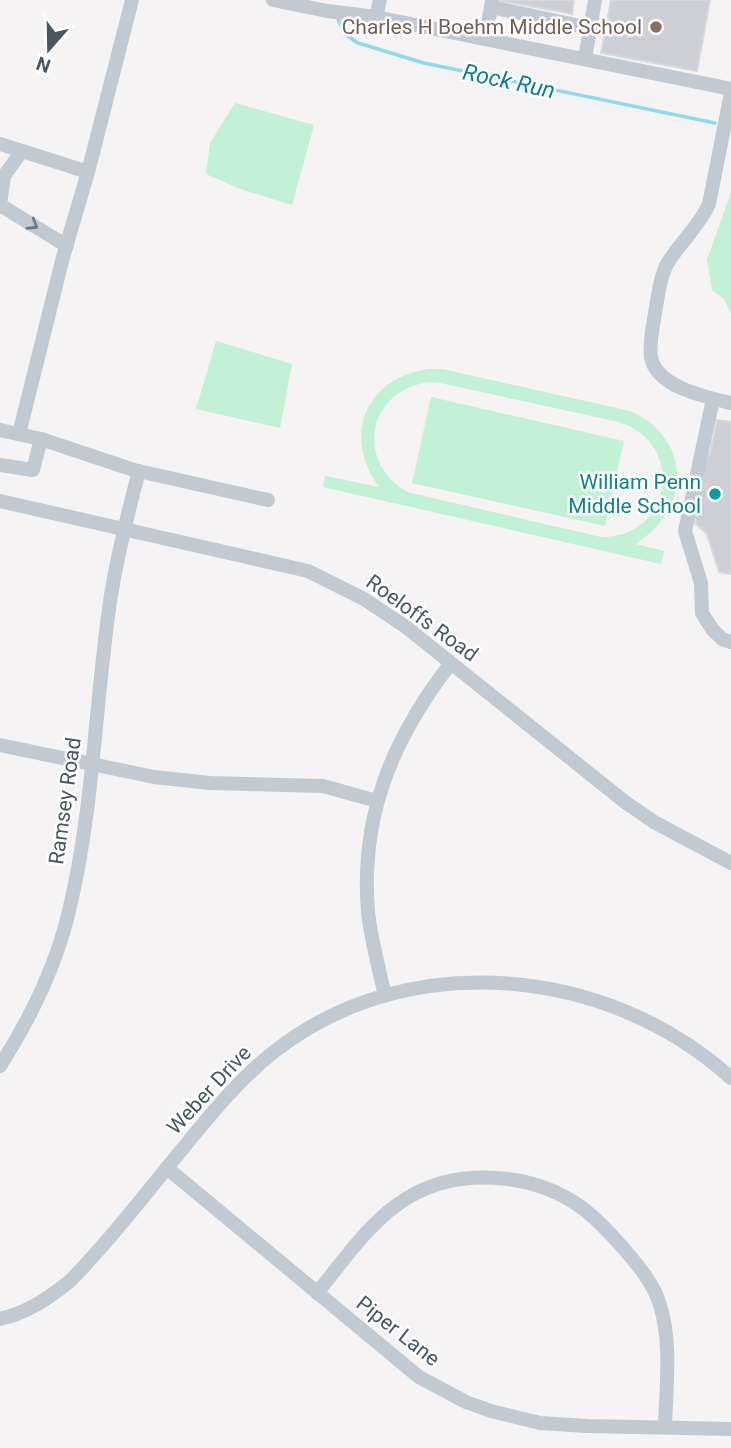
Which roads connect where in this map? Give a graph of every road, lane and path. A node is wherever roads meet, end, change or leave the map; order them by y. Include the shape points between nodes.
1 (132, 0) edge
2 (273, 0) edge
3 (380, 0) edge
4 (595, 0) edge
5 (491, 4) edge
6 (376, 17) junction
7 (590, 28) junction
8 (485, 39) junction
9 (585, 59) junction
10 (731, 91) edge
11 (0, 144) edge
12 (22, 151) junction
13 (88, 172) junction
14 (0, 205) edge
15 (67, 246) junction
16 (713, 399) junction
17 (731, 402) edge
18 (0, 429) edge
19 (19, 434) junction
20 (41, 439) junction
21 (0, 465) edge
22 (139, 471) junction
23 (268, 500) dead end
24 (0, 501) edge
25 (123, 528) junction
26 (727, 640) edge
27 (451, 663) junction
28 (0, 745) edge
29 (91, 764) junction
30 (377, 801) junction
31 (731, 863) edge
32 (385, 996) junction
33 (0, 1066) edge
34 (731, 1078) edge
35 (167, 1168) junction
36 (317, 1293) junction
37 (0, 1319) edge
38 (665, 1427) junction
39 (731, 1429) edge

1 - 13 street
2 - 6 street
3 - 6 street
4 - 7 street
5 - 7 street
5 - 8 street
6 - 8 street
7 - 9 street
8 - 9 street
9 - 10 street
10 - 16 street via 709,204 667,264 652,333 651,359 668,383
11 - 12 street
12 - 13 street
12 - 14 street via 4,176
13 - 15 street
14 -> 15 street
15 - 19 street
16 - 17 street
16 - 26 street via 685,531 701,583 702,613 712,629
18 - 19 street
19 - 20 street
20 - 21 street via 33,470
20 - 22 street
22 - 23 street
22 - 25 street, Ramsey Road
24 - 25 street, Roeloffs Road
25 - 27 street, Roeloffs Road via 308,571 385,612
25 - 29 street, Ramsey Road
27 - 30 street via 408,724
27 - 31 street, Roeloffs Road via 625,802
28 - 29 street
29 - 30 street via 182,781 323,786
29 - 33 street, Ramsey Road via 81,850 60,943 29,1016
30 - 32 street via 367,890
32 - 34 street, Weber Drive via 475,983 523,984 587,996 639,1016 698,1050
32 - 35 street, Weber Drive via 328,1019 276,1050 225,1098
35 - 36 street, Piper Lane
35 - 37 street, Weber Drive via 70,1281 39,1304
36 - 38 street, Piper Lane via 419,1377 466,1402 540,1423
36 - 38 street via 373,1226 421,1191 490,1178 512,1179 557,1192 602,1224 634,1260 659,1302 666,1338
38 - 39 street, Piper Lane

